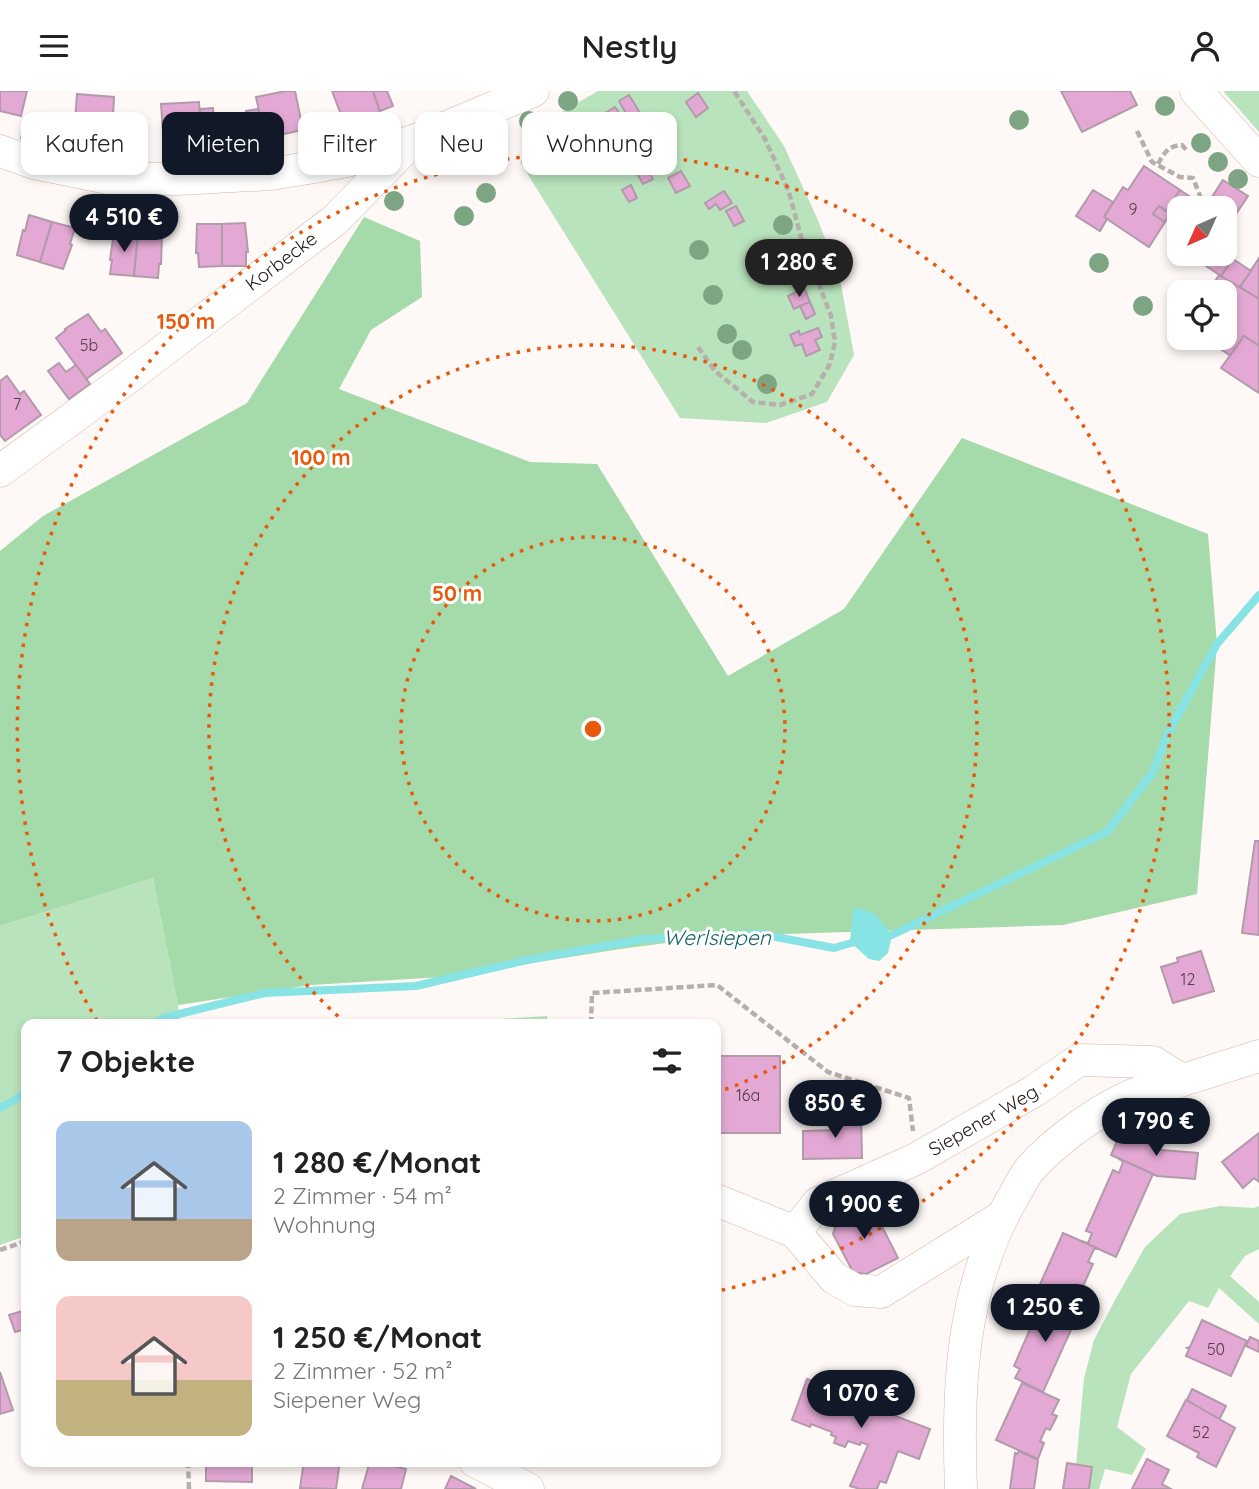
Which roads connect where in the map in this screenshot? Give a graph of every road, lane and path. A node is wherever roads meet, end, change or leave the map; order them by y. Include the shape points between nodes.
1 (533, 91) edge
2 (734, 91) edge
3 (1196, 91) edge
4 (1137, 131) dead end
5 (411, 142) junction
6 (0, 151) edge
7 (1188, 152) dead end
8 (1259, 162) edge
9 (1158, 164) junction
10 (1200, 196) edge
11 (698, 347) dead end
12 (0, 471) edge
13 (591, 1019) edge
14 (1259, 1056) edge
15 (1182, 1080) junction
16 (916, 1159) junction
17 (721, 1202) edge
18 (1003, 1216) junction
19 (795, 1231) junction
20 (21, 1243) edge
21 (0, 1250) edge
22 (188, 1467) edge
23 (489, 1467) edge
24 (189, 1489) edge
25 (528, 1489) edge
26 (961, 1489) edge

1 - 5 street, Korbecke
2 - 11 path via 765,139 789,192 831,316 835,342 830,364 812,394 780,405 753,402 715,371
3 - 8 street
4 - 9 path via 1152,162
5 - 6 street via 347,161 271,174 178,179 108,178
5 - 12 street, Korbecke via 335,220
7 - 9 path via 1182,145 1169,148
9 - 10 path via 1181,177 1193,178
13 - 16 path via 592,993 717,985 828,1072 909,1098
14 - 15 street
15 - 16 street, Siepener Weg via 1153,1062 1079,1060
15 - 18 street via 1118,1102 1067,1135 1030,1170
16 - 19 street, Siepener Weg via 818,1203
17 - 19 street
18 - 19 street via 881,1292 855,1290 834,1278
18 - 26 street via 986,1252 964,1353
20 - 21 path
22 - 24 path
23 - 25 street

